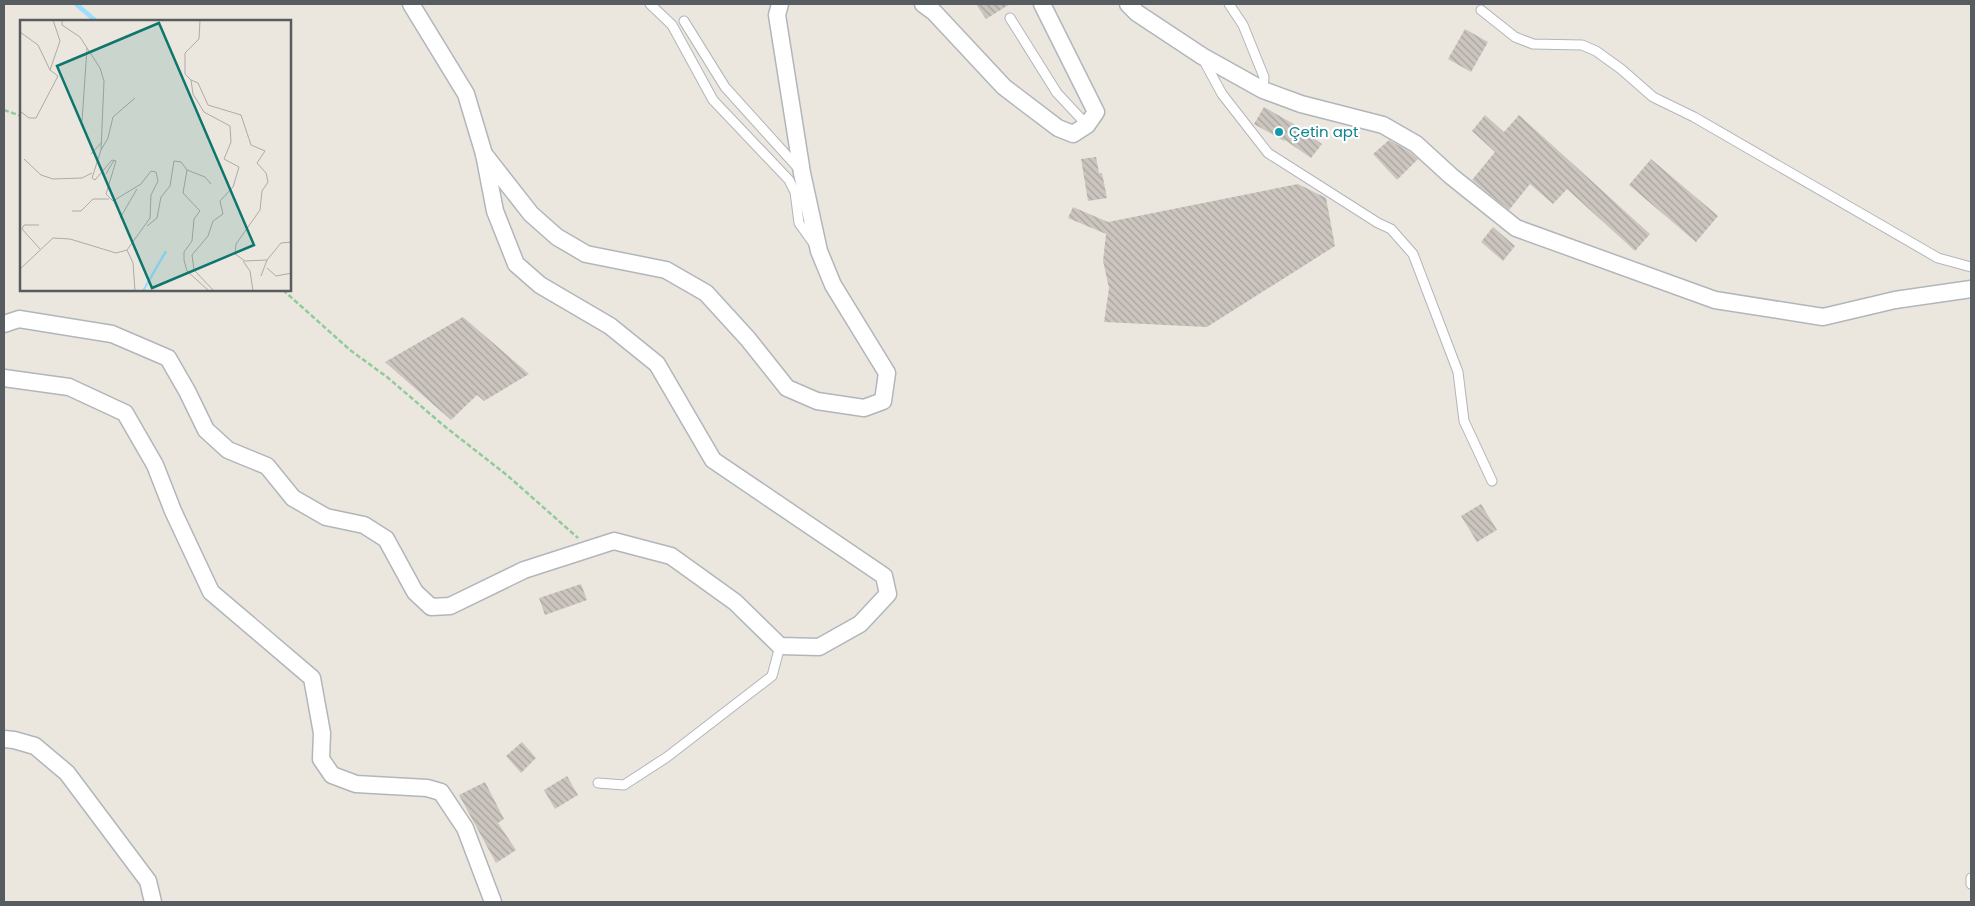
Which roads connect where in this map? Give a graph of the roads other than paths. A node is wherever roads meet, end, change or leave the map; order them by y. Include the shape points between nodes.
1 (411, 4) edge
2 (650, 4) edge
3 (780, 4) edge
4 (923, 4) edge
5 (1042, 4) edge
6 (1128, 4) edge
7 (1228, 4) edge
8 (1480, 10) dead end
9 (1010, 18) dead end
10 (684, 21) dead end
11 (1202, 56) junction
12 (1263, 90) junction
13 (1087, 125) junction
14 (484, 154) junction
15 (802, 173) junction
16 (819, 251) junction
17 (1971, 267) edge
18 (1971, 289) edge
19 (4, 324) edge
20 (4, 378) edge
21 (1492, 481) dead end
22 (780, 646) junction
23 (4, 739) edge
24 (598, 783) dead end
25 (1971, 878) edge
26 (1971, 884) edge
27 (153, 902) edge
28 (493, 902) edge

1 - 14 street via 466,94
2 - 16 lane via 672,25 714,100 789,180 795,192 799,223
3 - 15 street via 778,15
4 - 13 street via 1004,87 1058,128 1073,134
5 - 13 street via 1096,112
6 - 11 street
7 - 12 lane via 1243,25 1264,76
8 - 17 lane via 1515,37 1533,44 1582,45 1596,51 1653,97 1694,117 1938,258
9 - 13 lane via 1058,93
10 - 15 lane via 725,87
11 - 12 street
11 - 21 lane via 1222,94 1268,153 1391,229 1413,254 1458,372 1464,421
12 - 18 street via 1301,104 1383,124 1416,144 1516,228 1715,300 1823,317 1895,300
14 - 16 street via 531,214 557,237 586,254 666,270 706,293 787,388 816,401 864,408 883,401 887,373 833,285
14 - 22 street via 495,211 516,264 540,285 610,326 657,364 713,460 884,576 888,594 860,624 819,647
15 - 16 street
19 - 22 street via 20,319 112,334 168,358 206,430 228,450 267,466 293,498 326,517 364,525 386,539 415,592 431,607 450,606 524,570 614,541 672,556 735,602
20 - 28 street via 69,387 124,414 155,465 211,592 312,678 322,733 321,759 332,775 356,784 426,788 441,792 465,828
22 - 24 lane via 772,676 667,757 624,785
23 - 27 street via 35,746 67,772 148,881
25 - 26 lane

